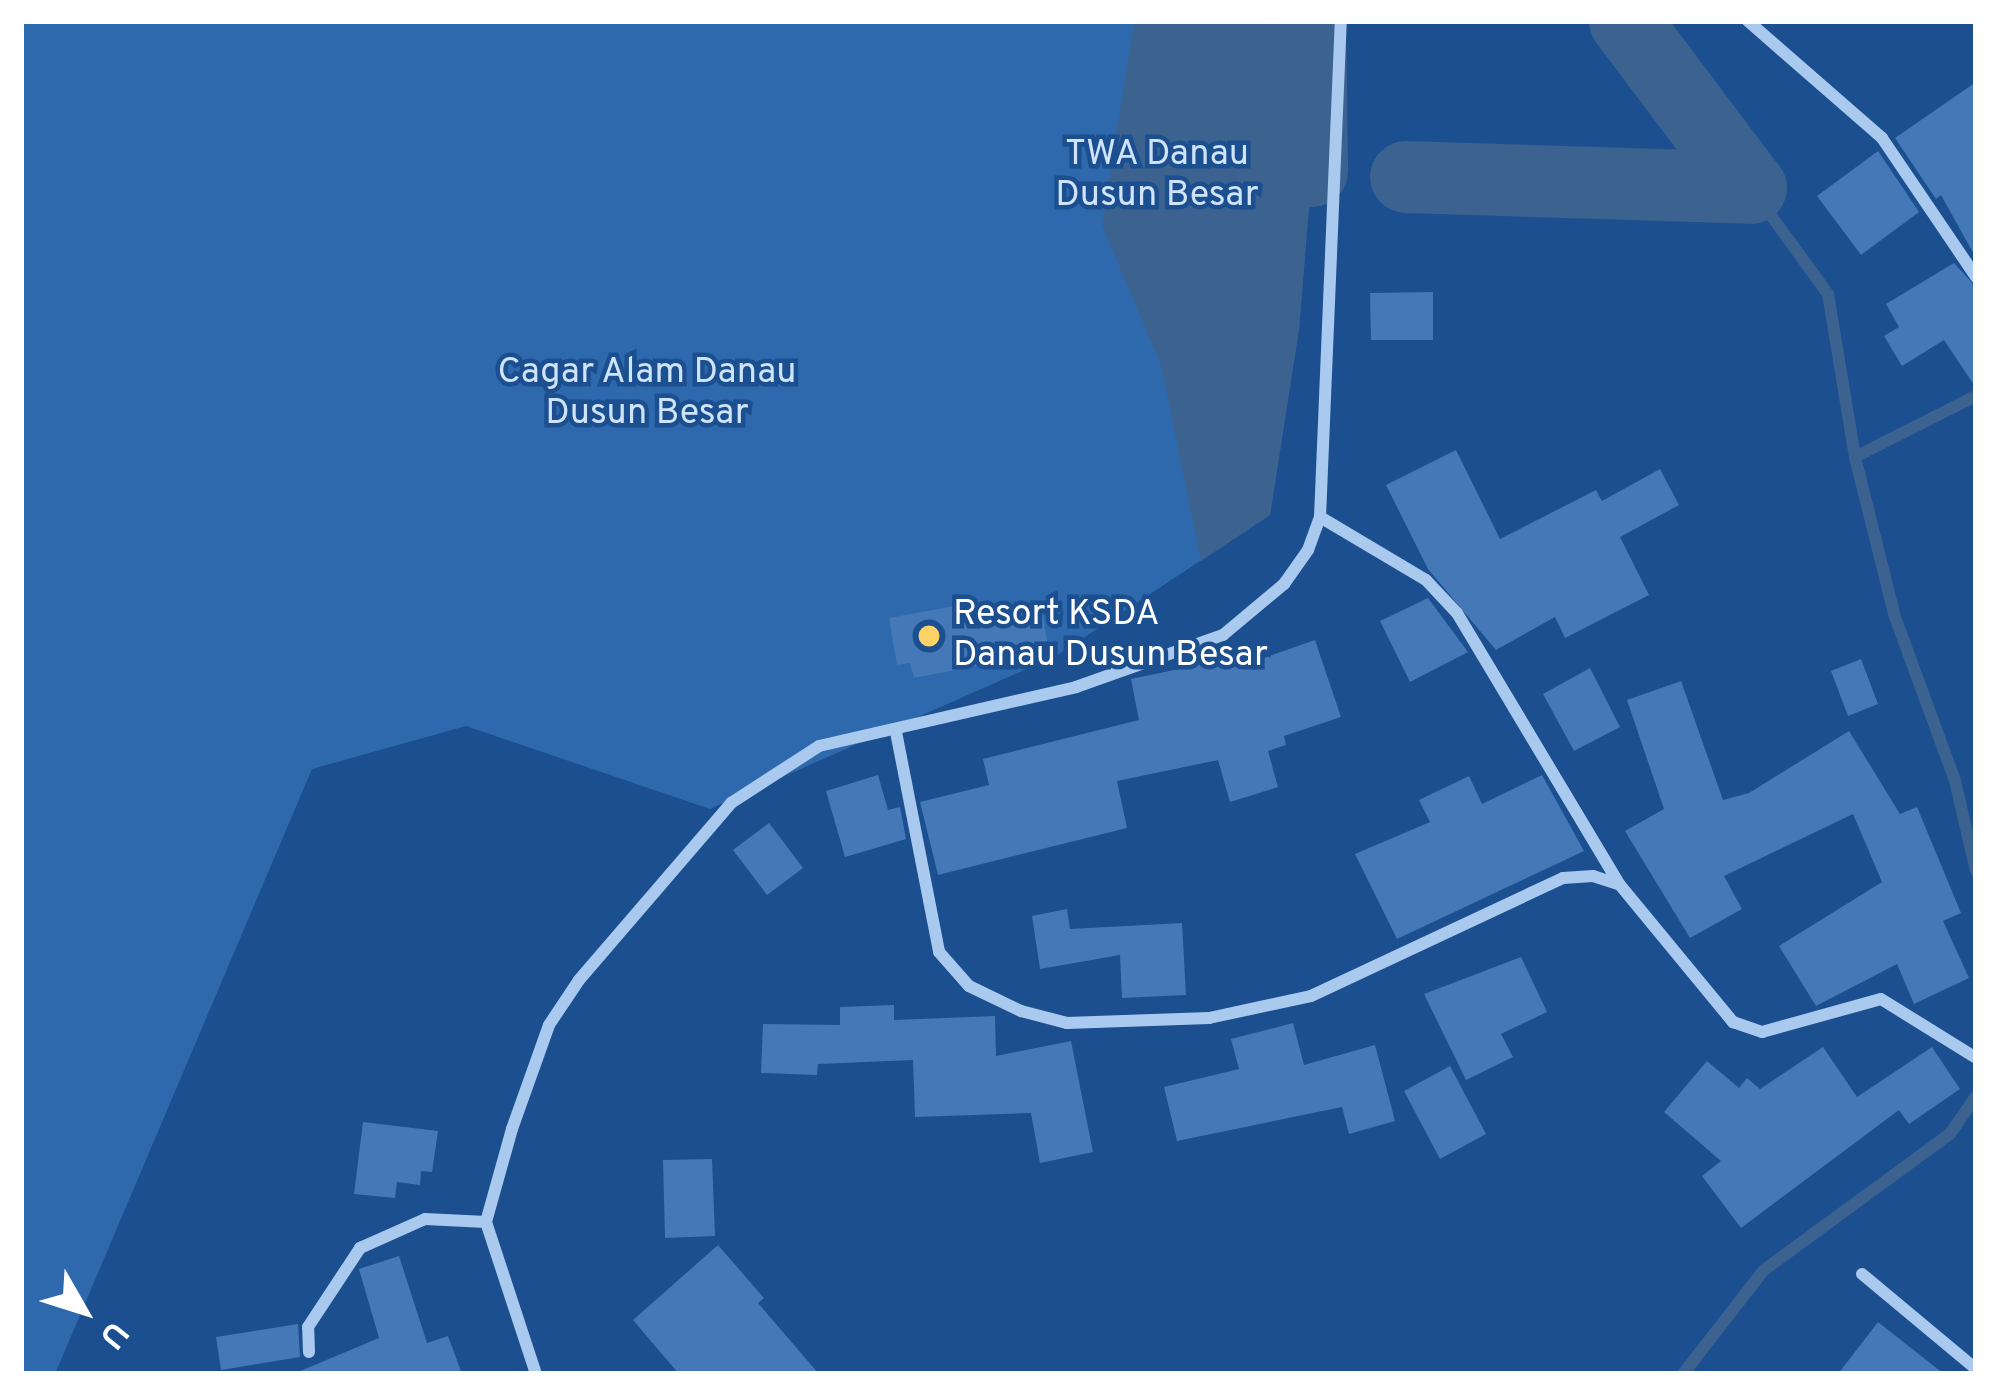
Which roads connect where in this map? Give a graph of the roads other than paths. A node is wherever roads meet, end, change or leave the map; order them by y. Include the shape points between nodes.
1 (1341, 21) edge
2 (1748, 21) edge
3 (1976, 277) edge
4 (1320, 517) junction
5 (896, 732) junction
6 (1620, 885) junction
7 (1976, 1058) edge
8 (486, 1222) junction
9 (1862, 1274) dead end
10 (309, 1352) dead end
11 (1976, 1369) edge
12 (536, 1374) edge

1 - 4 street
2 - 3 street via 1882,138
4 - 5 street via 1284,584 1222,635 1076,687
4 - 6 street via 1426,580 1457,613
5 - 6 street via 939,952 969,986 1067,1023 1210,1018 1311,996 1563,878
5 - 8 street via 819,746 731,803 620,925 549,1025
6 - 7 street via 1733,1022 1762,1032 1785,1029 1881,999
8 - 10 street via 425,1219 360,1249 308,1327
8 - 12 street
9 - 11 street

